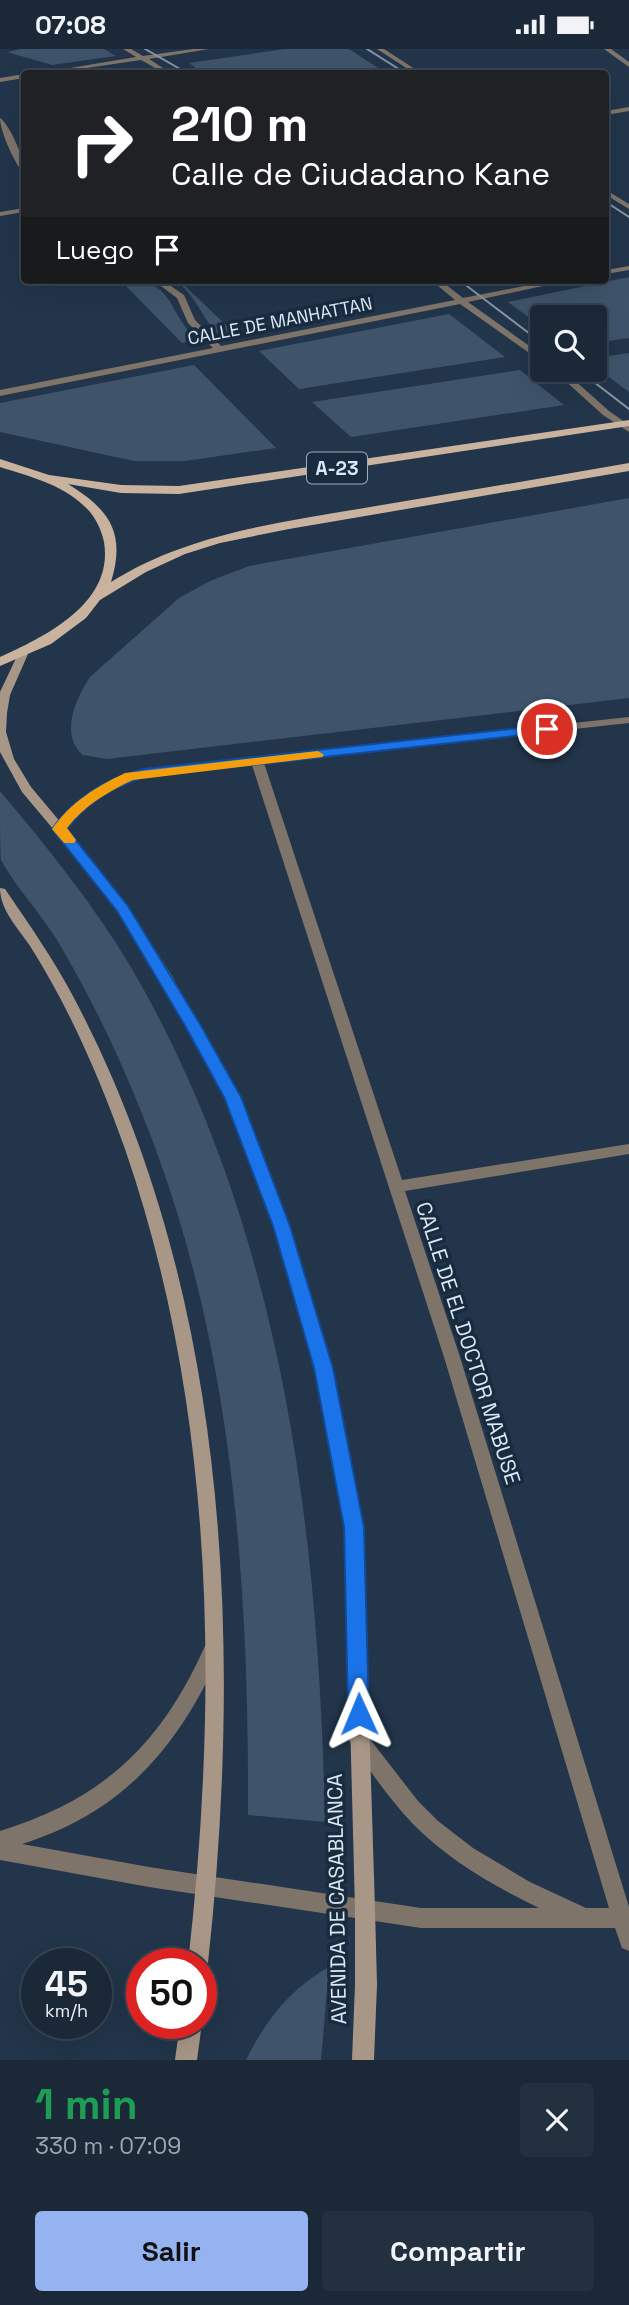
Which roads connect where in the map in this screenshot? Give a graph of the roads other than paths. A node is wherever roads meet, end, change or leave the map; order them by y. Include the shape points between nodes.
1 (126, 49) edge
2 (206, 49) edge
3 (380, 49) edge
4 (607, 49) edge
5 (142, 59) junction
6 (629, 65) edge
7 (64, 70) edge
8 (162, 70) edge
9 (413, 70) edge
10 (21, 76) edge
11 (0, 80) edge
12 (629, 109) edge
13 (609, 112) edge
14 (0, 120) edge
15 (21, 165) edge
16 (609, 195) edge
17 (629, 207) edge
18 (21, 210) edge
19 (0, 214) edge
20 (629, 268) edge
21 (609, 271) edge
22 (164, 284) edge
23 (440, 284) edge
24 (547, 284) edge
25 (461, 301) junction
26 (219, 349) junction
27 (530, 350) edge
28 (572, 382) edge
29 (0, 393) edge
30 (627, 425) edge
31 (0, 463) edge
32 (629, 467) edge
33 (51, 478) junction
34 (99, 596) junction
35 (23, 654) junction
36 (0, 662) edge
37 (628, 722) edge
38 (257, 761) junction
39 (59, 829) junction
40 (0, 892) edge
41 (629, 1149) edge
42 (396, 1187) junction
43 (214, 1647) junction
44 (359, 1740) junction
45 (0, 1841) edge
46 (0, 1850) edge
47 (208, 1886) junction
48 (365, 1909) junction
49 (626, 1918) edge
50 (588, 1919) junction
51 (629, 1941) edge
52 (200, 1948) edge
53 (189, 2039) edge
54 (186, 2060) edge
55 (363, 2060) edge

1 - 5 street
2 - 5 street
3 - 9 street
4 - 6 street
5 - 7 street
5 - 8 street
10 - 11 street
12 - 13 street
14 - 15 street
16 - 17 street
18 - 19 street
20 - 21 street
22 - 26 street via 176,291 191,321
23 - 25 street
24 - 25 street, CALLE DE MANHATTAN
25 - 26 street, CALLE DE MANHATTAN
25 - 27 street
26 - 29 street, CALLE DE MANHATTAN
28 - 30 street
30 - 33 main road, A-23 via 179,490 121,489
31 - 33 main road, A-23
32 - 34 main road, A-23 via 217,540 141,569
33 - 34 main road, A-23 via 97,508 107,526 113,565
34 - 35 main road, A-23 via 51,639
35 - 36 main road, A-23
35 - 39 main road, AVENIDA DE CASABLANCA via 4,695 2,746 21,782
37 - 38 street
38 - 39 street via 130,776 79,805
38 - 42 street, CALLE DE EL DOCTOR MABUSE
39 - 44 main road, AVENIDA DE CASABLANCA via 122,909 226,1084 282,1226 324,1368 354,1527
40 - 43 main road via 36,943 75,1014 146,1188 196,1411 213,1574
41 - 42 street
42 - 49 street, CALLE DE EL DOCTOR MABUSE
43 - 45 street via 181,1716 147,1758 76,1813
43 - 47 main road
44 - 48 main road, AVENIDA DE CASABLANCA
44 - 50 street via 429,1826 455,1847 483,1868
46 - 47 street
47 - 48 street
47 - 52 main road
48 - 50 street via 421,1918
48 - 55 main road, AVENIDA DE CASABLANCA
49 - 50 street
49 - 51 street, CALLE DE EL DOCTOR MABUSE
53 - 54 main road

